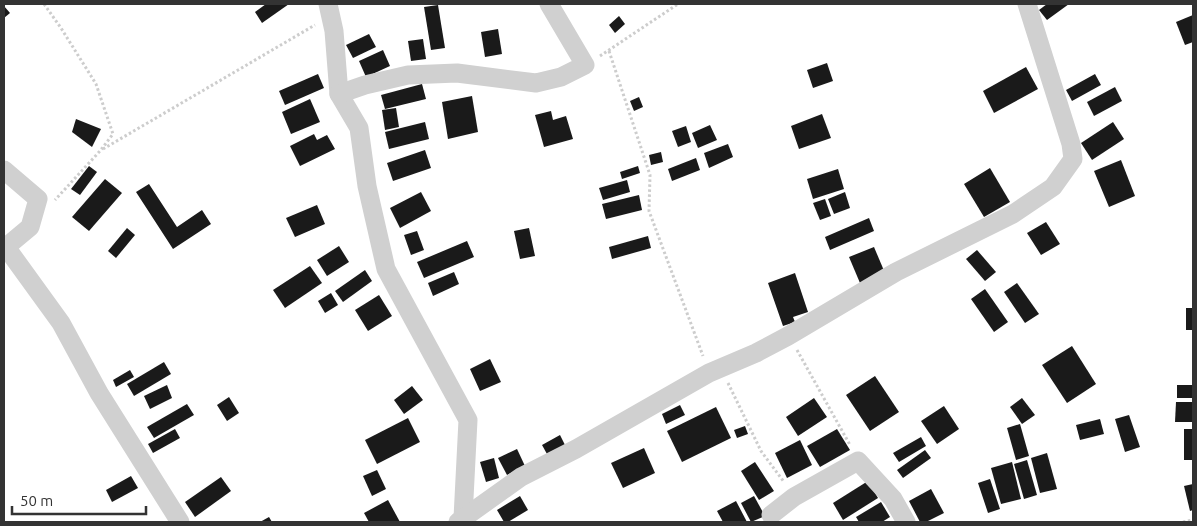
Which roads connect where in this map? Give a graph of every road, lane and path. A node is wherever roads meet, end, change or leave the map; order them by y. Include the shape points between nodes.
1 (44, 4) edge
2 (549, 4) edge
3 (678, 4) edge
4 (1027, 4) edge
5 (330, 9) edge
6 (609, 51) junction
7 (585, 64) junction
8 (339, 94) junction
9 (100, 151) junction
10 (4, 170) edge
11 (49, 206) dead end
12 (5, 247) edge
13 (788, 336) junction
14 (715, 371) junction
15 (858, 461) junction
16 (794, 497) junction
17 (771, 515) dead end
18 (1193, 520) edge
19 (462, 521) edge
20 (180, 522) edge
21 (906, 522) edge
22 (1183, 522) edge

1 - 9 path via 96,84 113,134
2 - 7 street
3 - 6 path
4 - 13 street via 1071,144 1073,159 1053,187 1013,214 896,272
5 - 8 street
5 - 9 path
6 - 7 path
6 - 14 path via 650,175 649,211
7 - 8 street via 561,77 536,83 457,73 408,75
8 - 19 street via 359,128 367,186 386,269 468,420
9 - 11 path
10 - 12 street via 38,199 30,227
12 - 20 street via 61,322 99,393
13 - 14 street
13 - 15 path
14 - 16 path via 761,452
14 - 19 street via 521,478
15 - 16 street
15 - 21 street via 893,499
16 - 17 street
18 - 22 path

